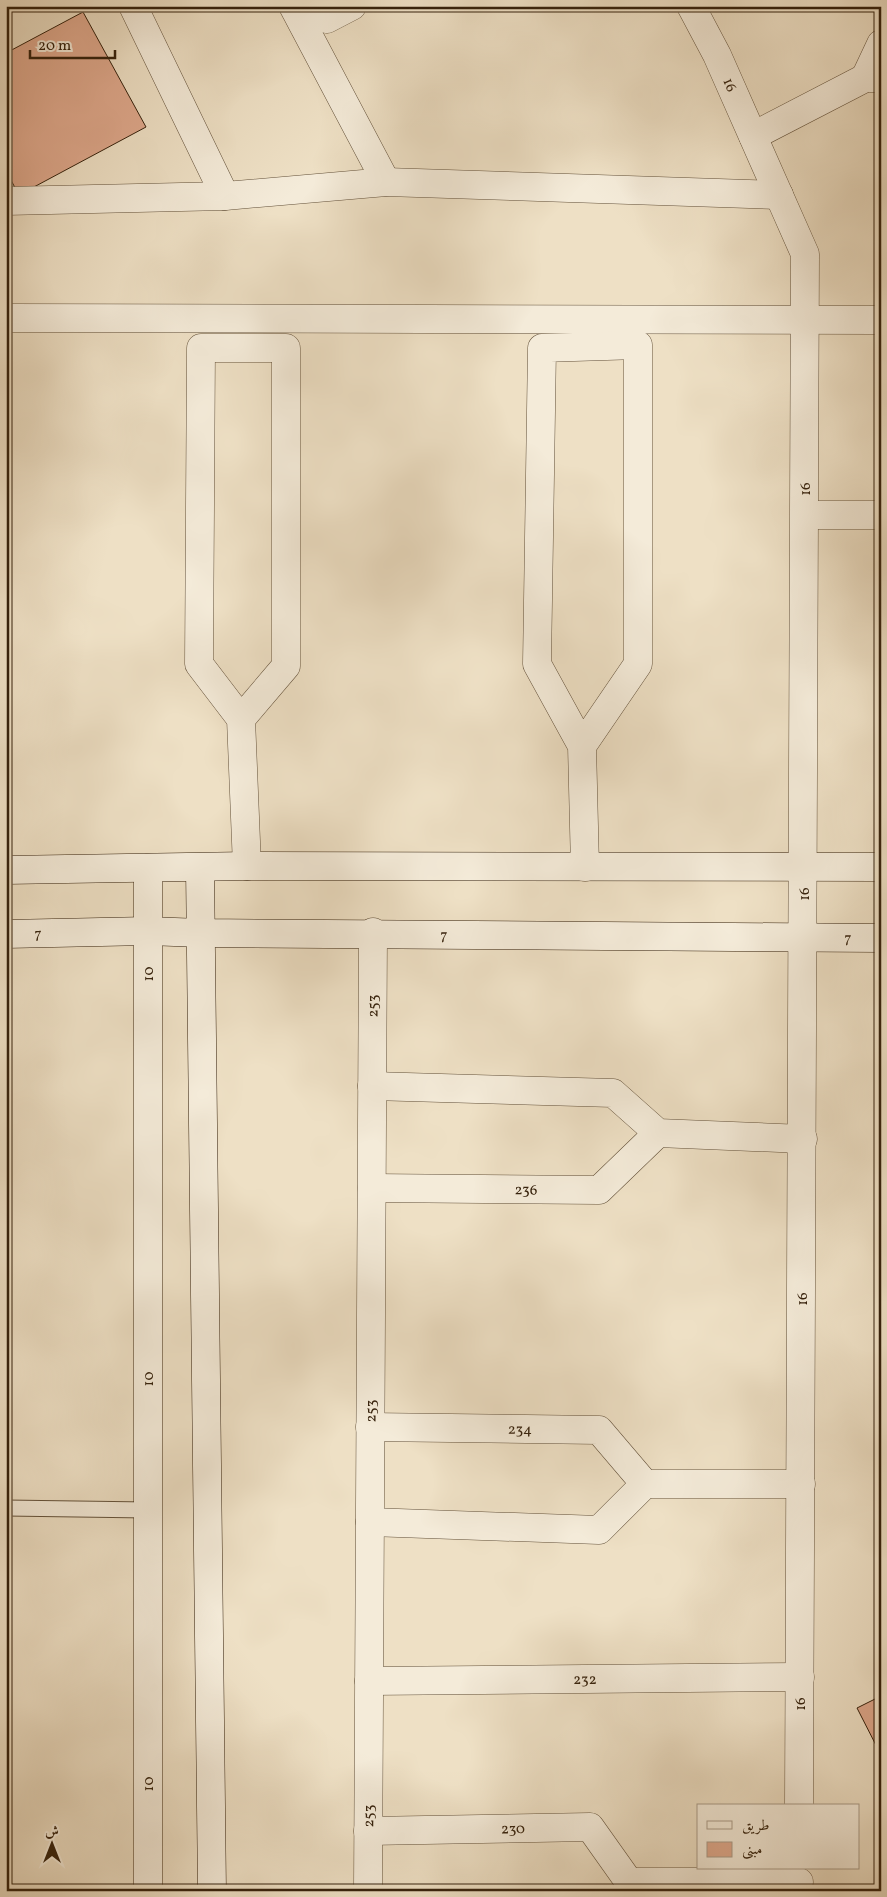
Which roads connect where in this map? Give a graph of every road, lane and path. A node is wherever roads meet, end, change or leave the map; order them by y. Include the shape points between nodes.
1 (133, 6) edge
2 (293, 6) edge
3 (320, 6) edge
4 (352, 6) edge
5 (691, 6) edge
6 (881, 44) edge
7 (873, 78) edge
8 (753, 136) junction
9 (386, 182) junction
10 (779, 195) junction
11 (225, 196) junction
12 (6, 201) edge
13 (6, 318) edge
14 (805, 320) junction
15 (881, 320) edge
16 (805, 515) junction
17 (881, 515) edge
18 (241, 720) junction
19 (582, 746) junction
20 (247, 866) junction
21 (585, 867) junction
22 (881, 867) edge
23 (148, 868) junction
24 (200, 868) junction
25 (804, 868) junction
26 (6, 870) edge
27 (148, 931) junction
28 (373, 932) junction
29 (201, 933) junction
30 (6, 934) edge
31 (804, 937) junction
32 (881, 938) edge
33 (372, 1086) junction
34 (658, 1133) junction
35 (803, 1139) junction
36 (372, 1188) junction
37 (370, 1427) junction
38 (645, 1484) junction
39 (801, 1484) junction
40 (6, 1508) edge
41 (148, 1510) junction
42 (370, 1522) junction
43 (800, 1677) junction
44 (369, 1681) junction
45 (800, 1804) edge
46 (368, 1831) junction
47 (799, 1880) edge
48 (625, 1886) edge
49 (148, 1891) edge
50 (212, 1891) edge
51 (368, 1891) edge

1 - 11 street
2 - 9 street
3 - 4 street via 327,19
5 - 8 street, 16
6 - 7 street
7 - 8 street
8 - 10 street, 16
9 - 10 street
9 - 11 street
10 - 14 street, 16 via 805,254
11 - 12 street
13 - 14 street
14 - 15 street
14 - 16 street, 16
16 - 17 street
16 - 25 street, 16
18 - 18 street via 286,666 286,348 201,348 199,664
18 - 20 street
19 - 19 street via 638,664 638,346 542,348 537,664
19 - 21 street
20 - 21 street
20 - 24 street
21 - 25 street
22 - 25 street
23 - 24 street
23 - 26 street
23 - 27 street, 10
24 - 29 street
25 - 31 street, 16
27 - 29 street, 7
27 - 30 street, 7
27 - 41 street, 10
28 - 29 street, 7
28 - 31 street, 7
28 - 33 street, 253
29 - 50 street
31 - 32 street, 7
31 - 35 street, 16
33 - 34 street via 613,1093
33 - 36 street, 253
34 - 35 street
34 - 36 street, 236 via 599,1190
35 - 39 street, 16
36 - 37 street, 253
37 - 38 street, 234 via 599,1430
37 - 42 street, 253
38 - 39 street
38 - 42 street via 599,1530
39 - 43 street, 16
40 - 41 lane
41 - 49 street, 10
42 - 44 street, 253
43 - 44 street, 232
43 - 45 street, 16
44 - 46 street, 253
46 - 48 street, 230 via 590,1827
46 - 51 street, 253
47 - 48 street, 230

